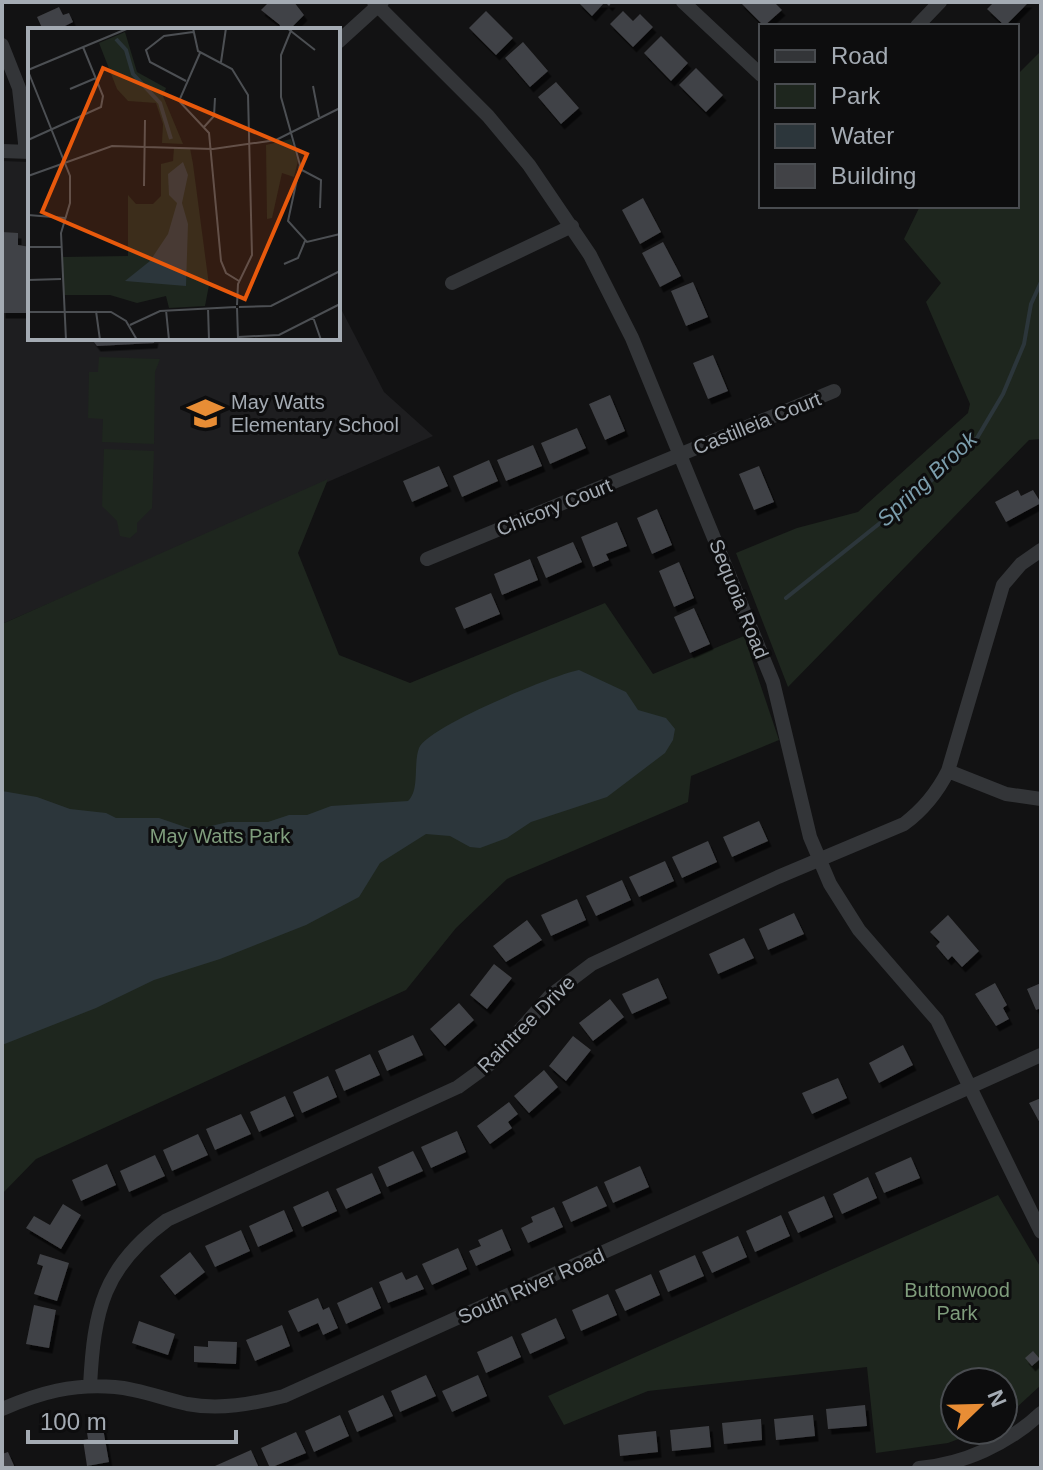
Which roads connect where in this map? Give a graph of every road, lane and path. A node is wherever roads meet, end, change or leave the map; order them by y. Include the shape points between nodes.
1 (683, 2) edge
2 (940, 2) edge
3 (378, 3) edge
4 (919, 24) edge
5 (340, 40) edge
6 (2, 45) edge
7 (759, 73) edge
8 (2, 151) edge
9 (28, 152) edge
10 (572, 226) junction
11 (452, 283) dead end
12 (834, 391) dead end
13 (681, 455) junction
14 (1041, 550) edge
15 (427, 559) dead end
16 (948, 771) junction
17 (1041, 799) edge
18 (820, 859) junction
19 (1041, 1055) edge
20 (972, 1087) junction
21 (1041, 1232) edge
22 (90, 1386) junction
23 (2, 1409) edge
24 (1041, 1413) edge
25 (938, 1467) edge
26 (919, 1468) edge

1 - 7 street
2 - 4 street
3 - 5 street
3 - 10 street, Sequoia Road via 488,116
6 - 9 street via 23,102
8 - 9 street
10 - 11 street
10 - 13 street, Sequoia Road via 616,303
12 - 13 street, Castilleia Court
13 - 15 street, Chicory Court
13 - 18 street, Sequoia Road via 773,682 810,837
14 - 16 street, Raintree Drive via 1011,575 997,600
16 - 17 street via 1006,794
16 - 18 street, Raintree Drive via 928,804 904,824
18 - 20 street, Sequoia Road via 859,930 937,1020
18 - 22 street, Raintree Drive via 580,971 551,995 491,1063 458,1087 158,1227 126,1256 106,1286 95,1319
19 - 20 street, South River Road
20 - 21 street, Sequoia Road
20 - 22 street, South River Road via 284,1396 206,1406
22 - 23 street, South River Road via 39,1394
24 - 25 street via 1003,1441
25 - 26 street

